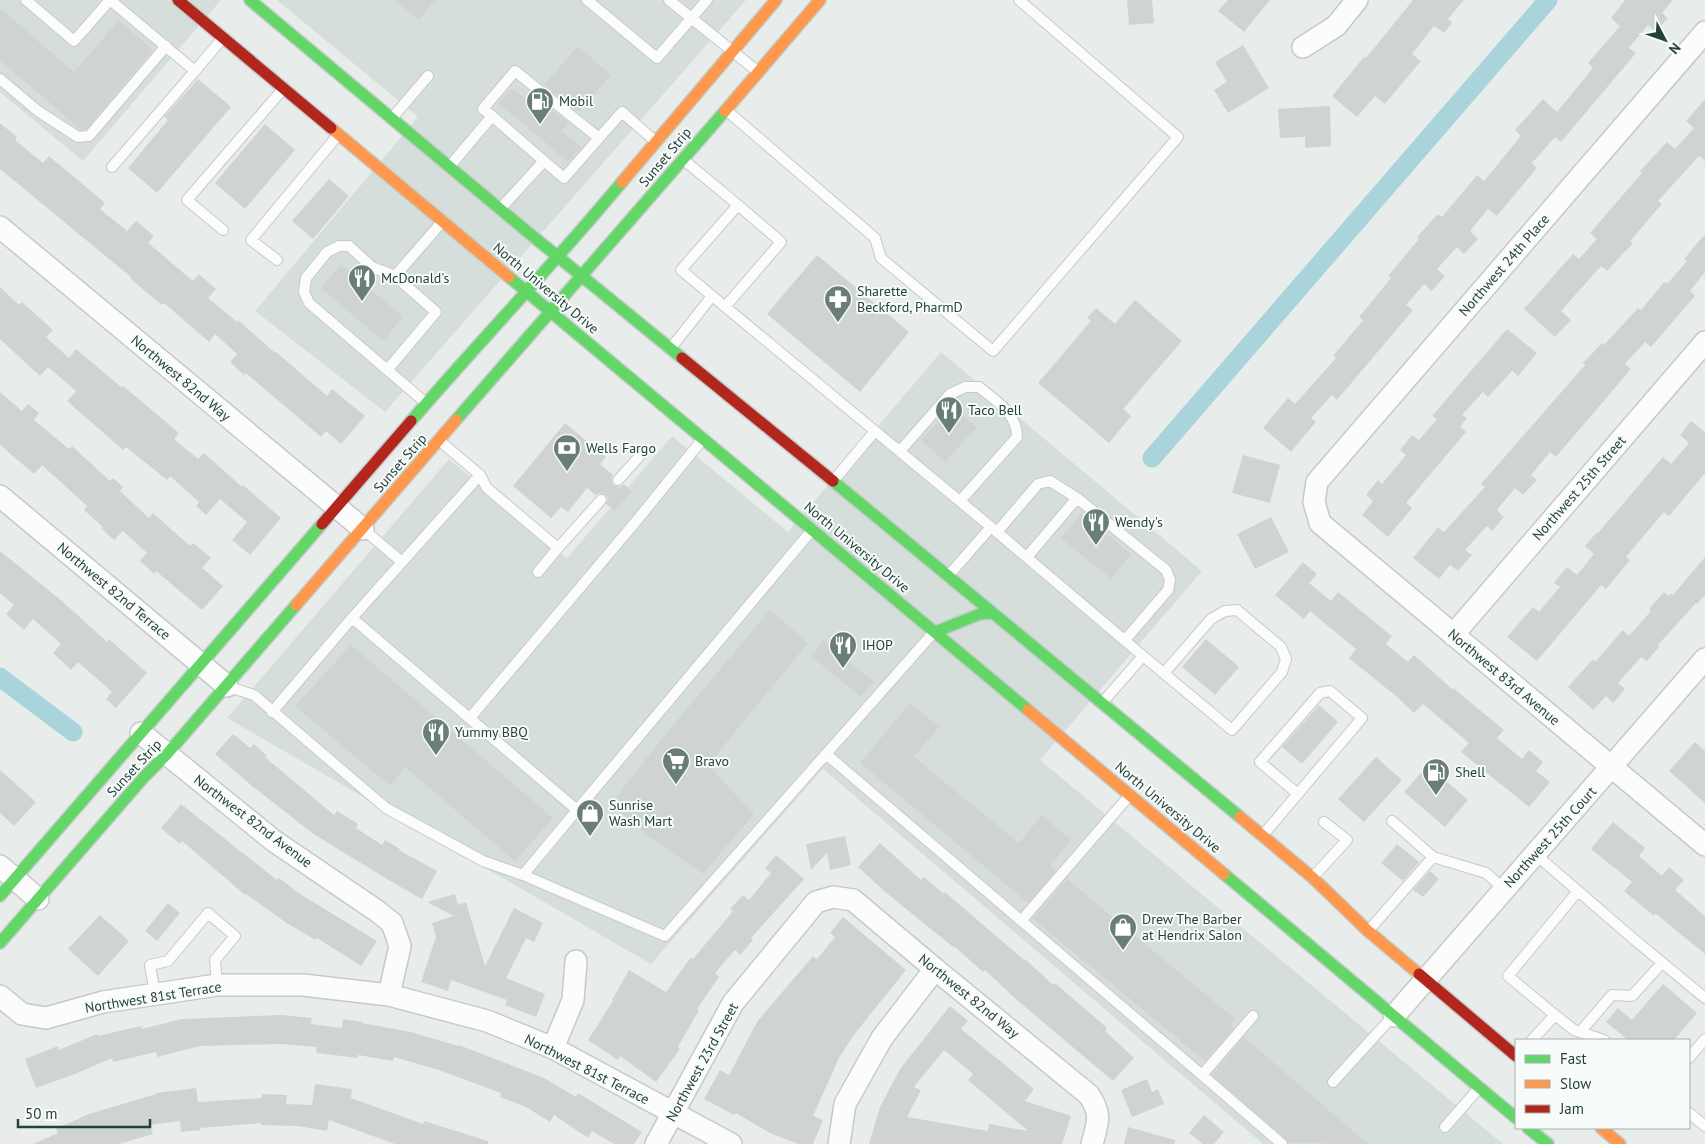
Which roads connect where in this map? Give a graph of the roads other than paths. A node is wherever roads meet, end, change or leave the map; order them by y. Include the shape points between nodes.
1 (26, 0) edge
2 (178, 0) edge
3 (250, 0) edge
4 (586, 0) edge
5 (668, 0) edge
6 (708, 0) edge
7 (776, 0) edge
8 (820, 0) edge
9 (1019, 0) edge
10 (1358, 0) edge
11 (115, 1) edge
12 (692, 19) junction
13 (1705, 32) edge
14 (223, 38) junction
15 (166, 46) junction
16 (1303, 47) dead end
17 (732, 51) junction
18 (195, 71) junction
19 (758, 72) junction
20 (428, 76) dead end
21 (0, 79) edge
22 (283, 88) junction
23 (726, 109) junction
24 (492, 116) junction
25 (392, 118) junction
26 (339, 134) junction
27 (599, 138) junction
28 (657, 142) junction
29 (683, 159) junction
30 (544, 160) junction
31 (112, 167) dead end
32 (450, 167) junction
33 (738, 205) junction
34 (500, 209) junction
35 (442, 221) junction
36 (0, 227) edge
37 (223, 230) dead end
38 (558, 256) junction
39 (277, 260) dead end
40 (395, 276) junction
41 (582, 276) junction
42 (526, 291) junction
43 (712, 296) junction
44 (726, 307) junction
45 (551, 312) junction
46 (1705, 342) edge
47 (670, 349) junction
48 (388, 369) junction
49 (426, 404) junction
50 (875, 431) junction
51 (703, 439) junction
52 (439, 441) junction
53 (900, 451) junction
54 (638, 457) dead end
55 (480, 474) junction
56 (618, 480) dead end
57 (833, 481) junction
58 (0, 496) edge
59 (1077, 498) junction
60 (601, 500) dead end
61 (960, 501) junction
62 (1314, 502) joint
63 (336, 507) junction
64 (994, 529) junction
65 (363, 530) junction
66 (813, 530) junction
67 (558, 548) junction
68 (1027, 557) junction
69 (402, 562) junction
70 (538, 572) dead end
71 (948, 576) junction
72 (993, 613) junction
73 (352, 618) junction
74 (935, 632) junction
75 (1453, 635) junction
76 (1125, 640) junction
77 (1143, 656) junction
78 (1705, 659) edge
79 (201, 664) junction
80 (1164, 673) junction
81 (227, 686) junction
82 (1102, 704) junction
83 (272, 712) junction
84 (470, 718) junction
85 (141, 733) junction
86 (167, 754) junction
87 (826, 754) junction
88 (1612, 767) junction
89 (1298, 794) junction
90 (1130, 795) junction
91 (577, 810) junction
92 (1392, 821) dead end
93 (1324, 822) dead end
94 (1262, 836) junction
95 (1705, 845) edge
96 (1535, 854) junction
97 (1433, 857) junction
98 (8, 873) edge
99 (523, 875) junction
100 (1313, 878) junction
101 (1504, 889) junction
102 (1578, 891) junction
103 (0, 896) edge
104 (833, 897) joint
105 (38, 899) junction
106 (1022, 921) junction
107 (1368, 931) junction
108 (0, 943) edge
109 (576, 961) dead end
110 (1662, 963) junction
111 (935, 969) junction
112 (1426, 978) junction
113 (217, 985) junction
114 (155, 994) junction
115 (389, 995) junction
116 (0, 996) edge
117 (1705, 998) edge
118 (1253, 1016) dead end
119 (1394, 1016) junction
120 (1555, 1016) junction
121 (1580, 1032) junction
122 (1705, 1038) edge
123 (1533, 1039) edge
124 (1601, 1039) edge
125 (552, 1048) junction
126 (1515, 1055) edge
127 (1690, 1057) edge
128 (1202, 1075) junction
129 (1333, 1082) dead end
130 (1480, 1087) junction
131 (1690, 1113) edge
132 (672, 1114) junction
133 (1515, 1117) edge
134 (1705, 1126) edge
135 (1445, 1127) dead end
136 (1529, 1129) edge
137 (1602, 1129) edge
138 (656, 1144) edge
139 (731, 1144) edge
140 (839, 1144) edge
141 (1092, 1144) edge
142 (1282, 1144) edge
143 (1548, 1144) edge
144 (1620, 1144) edge

1 - 11 lane via 74,41
2 - 14 main road, North University Drive
3 - 25 main road
4 - 12 lane via 657,58
5 - 12 lane
6 - 12 lane
7 - 17 main road, Sunset Strip
8 - 19 main road, Sunset Strip
9 - 23 lane via 1178,137 993,351 881,258 875,238
10 - 16 street via 1336,26
11 - 15 lane
12 - 17 lane
13 - 62 street, Northwest 24th Place via 1317,482
14 - 18 lane
14 - 22 main road, North University Drive
15 - 18 lane
15 - 21 lane via 89,136 78,137 38,111
17 - 19 lane
17 - 28 main road, Sunset Strip
18 - 31 lane
19 - 23 main road, Sunset Strip
20 - 25 lane
22 - 26 main road, North University Drive
22 - 37 lane via 187,200
23 - 29 main road, Sunset Strip
24 - 27 lane via 483,109 515,71
24 - 30 lane
24 - 32 lane
25 - 32 main road
26 - 35 main road, North University Drive
26 - 39 lane via 252,240
27 - 28 lane via 622,112
27 - 30 lane via 564,178
28 - 38 main road, Sunset Strip
29 - 33 lane
29 - 41 main road, Sunset Strip
30 - 34 lane
32 - 34 main road
33 - 43 lane via 681,270
33 - 44 lane via 781,242
34 - 38 main road
35 - 40 lane
35 - 42 main road, North University Drive
36 - 63 street, Northwest 82nd Way
38 - 41 main road
38 - 42 main road, Sunset Strip
40 - 48 lane via 436,312
40 - 48 lane via 372,267 349,246 339,246 327,252 306,278 304,292 309,303
41 - 45 main road, Sunset Strip
41 - 47 main road
42 - 45 main road, North University Drive
42 - 49 main road, Sunset Strip
43 - 44 lane
43 - 47 lane
44 - 50 lane
45 - 51 main road, North University Drive
45 - 52 main road, Sunset Strip
46 - 75 street, Northwest 25th Street
47 - 57 main road
48 - 49 lane
49 - 63 main road, Sunset Strip
50 - 53 lane
50 - 57 lane
51 - 66 main road, North University Drive
51 - 84 lane
52 - 55 lane
52 - 65 main road, Sunset Strip
53 - 61 lane
53 - 61 lane via 950,394 965,387 979,387 1010,414 1017,427 1017,437
54 - 56 lane
55 - 67 lane via 487,488
55 - 69 lane
57 - 71 main road
58 - 79 street, Northwest 82nd Terrace
59 - 64 lane via 1050,481 1038,484
59 - 68 lane
59 - 76 lane via 1166,570 1170,580 1168,590
60 - 67 lane
61 - 64 lane
62 - 75 street, Northwest 83rd Avenue via 1320,523
63 - 65 street, Northwest 82nd Way
63 - 79 main road, Sunset Strip
64 - 68 lane
64 - 71 lane
65 - 69 lane
65 - 81 main road, Sunset Strip
66 - 74 main road, North University Drive
66 - 91 lane
67 - 70 lane
68 - 76 lane
69 - 73 lane
71 - 72 main road
72 - 74 main road via 980,614
72 - 82 main road
73 - 83 lane
73 - 84 lane
74 - 87 lane
74 - 90 main road, North University Drive
75 - 88 street, Northwest 83rd Avenue
76 - 77 lane
77 - 80 lane
77 - 82 lane
78 - 88 street, Northwest 25th Court
79 - 81 street, Northwest 82nd Terrace
79 - 85 main road, Sunset Strip
80 - 80 lane via 1211,619 1225,611 1237,610 1281,647 1286,659 1282,672 1232,730
81 - 83 lane via 254,695
81 - 86 main road, Sunset Strip
82 - 94 main road
83 - 99 lane via 386,808 483,861
84 - 91 lane
85 - 86 street, Northwest 82nd Avenue
85 - 98 main road, Sunset Strip
86 - 105 main road, Sunset Strip
86 - 115 street, Northwest 82nd Avenue via 274,841 392,923 400,946
87 - 99 lane via 665,936
87 - 106 lane
88 - 95 street, Northwest 83rd Avenue
88 - 96 street, Northwest 25th Court
89 - 89 lane via 1362,718 1330,691 1320,693 1260,762
89 - 94 lane
90 - 106 lane
90 - 119 main road, North University Drive
91 - 99 lane
92 - 97 lane
93 - 100 lane via 1347,840
94 - 100 main road
96 - 101 street, Northwest 25th Court
96 - 102 lane
97 - 101 lane via 1486,872
97 - 107 lane
98 - 103 main road, Sunset Strip
98 - 105 street
100 - 107 main road
101 - 112 street, Northwest 25th Court
102 - 110 lane
102 - 120 lane via 1508,976
104 - 111 street, Northwest 82nd Way via 853,900
104 - 132 street, Northwest 23rd Street via 816,902 733,1003
105 - 108 main road, Sunset Strip
106 - 128 lane
107 - 112 main road
109 - 125 street via 573,1000
110 - 117 lane
110 - 121 lane via 1632,996 1612,995
111 - 140 street via 882,1038 845,1104
111 - 141 street, Northwest 82nd Way via 1089,1095 1097,1108 1098,1121
112 - 119 street, Northwest 25th Court
112 - 126 main road
113 - 114 street, Northwest 81st Terrace
113 - 114 lane via 214,960 235,936 208,913 168,961 150,965
113 - 115 street, Northwest 81st Terrace via 303,985
114 - 116 street, Northwest 81st Terrace via 103,1002 46,1018 22,1014
115 - 125 street, Northwest 81st Terrace via 486,1021
118 - 128 lane
119 - 129 lane
119 - 130 main road, North University Drive
120 - 121 lane
120 - 123 lane
121 - 124 lane
122 - 127 lane
125 - 132 street, Northwest 81st Terrace
128 - 142 lane
130 - 133 main road, North University Drive
130 - 135 lane
131 - 134 lane
132 - 138 street, Northwest 23rd Street
132 - 139 street, Northwest 81st Terrace
136 - 143 main road
137 - 144 main road

